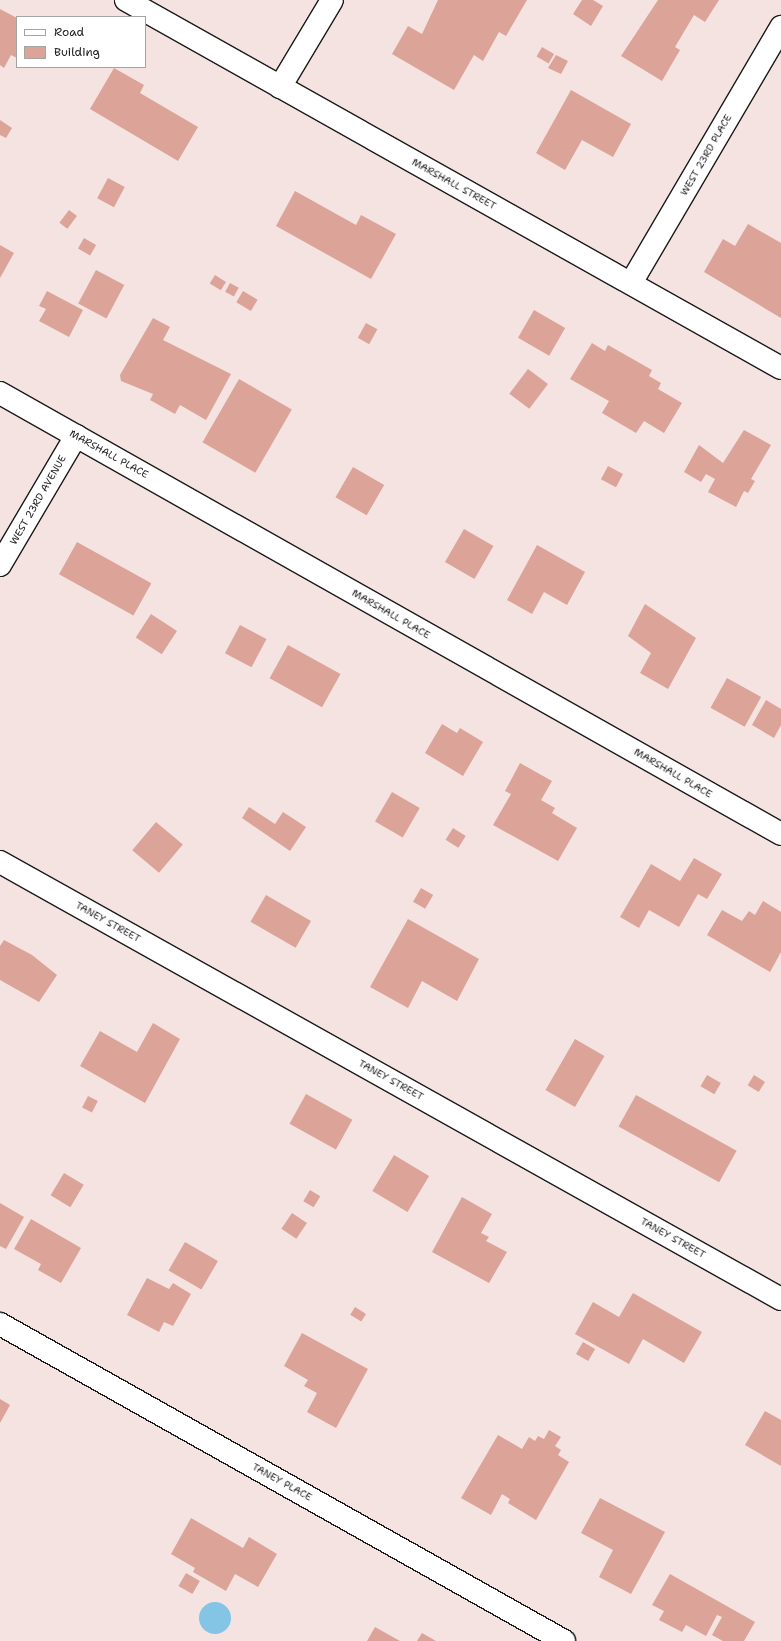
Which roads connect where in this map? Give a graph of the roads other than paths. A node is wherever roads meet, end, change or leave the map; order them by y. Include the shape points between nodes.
1 (126, 0) edge
2 (332, 0) edge
3 (781, 27) edge
4 (280, 87) junction
5 (631, 283) junction
6 (781, 368) edge
7 (0, 393) edge
8 (76, 436) junction
9 (0, 565) edge
10 (781, 834) edge
11 (0, 862) edge
12 (781, 1299) edge
13 (0, 1324) edge
14 (564, 1641) edge

1 - 4 street, MARSHALL STREET
2 - 4 street
3 - 5 street, WEST 23RD PLACE
4 - 5 street, MARSHALL STREET
5 - 6 street, MARSHALL STREET
7 - 8 street, MARSHALL PLACE
8 - 9 street, WEST 23RD AVENUE
8 - 10 street, MARSHALL PLACE
11 - 12 street, TANEY STREET
13 - 14 street, TANEY PLACE

